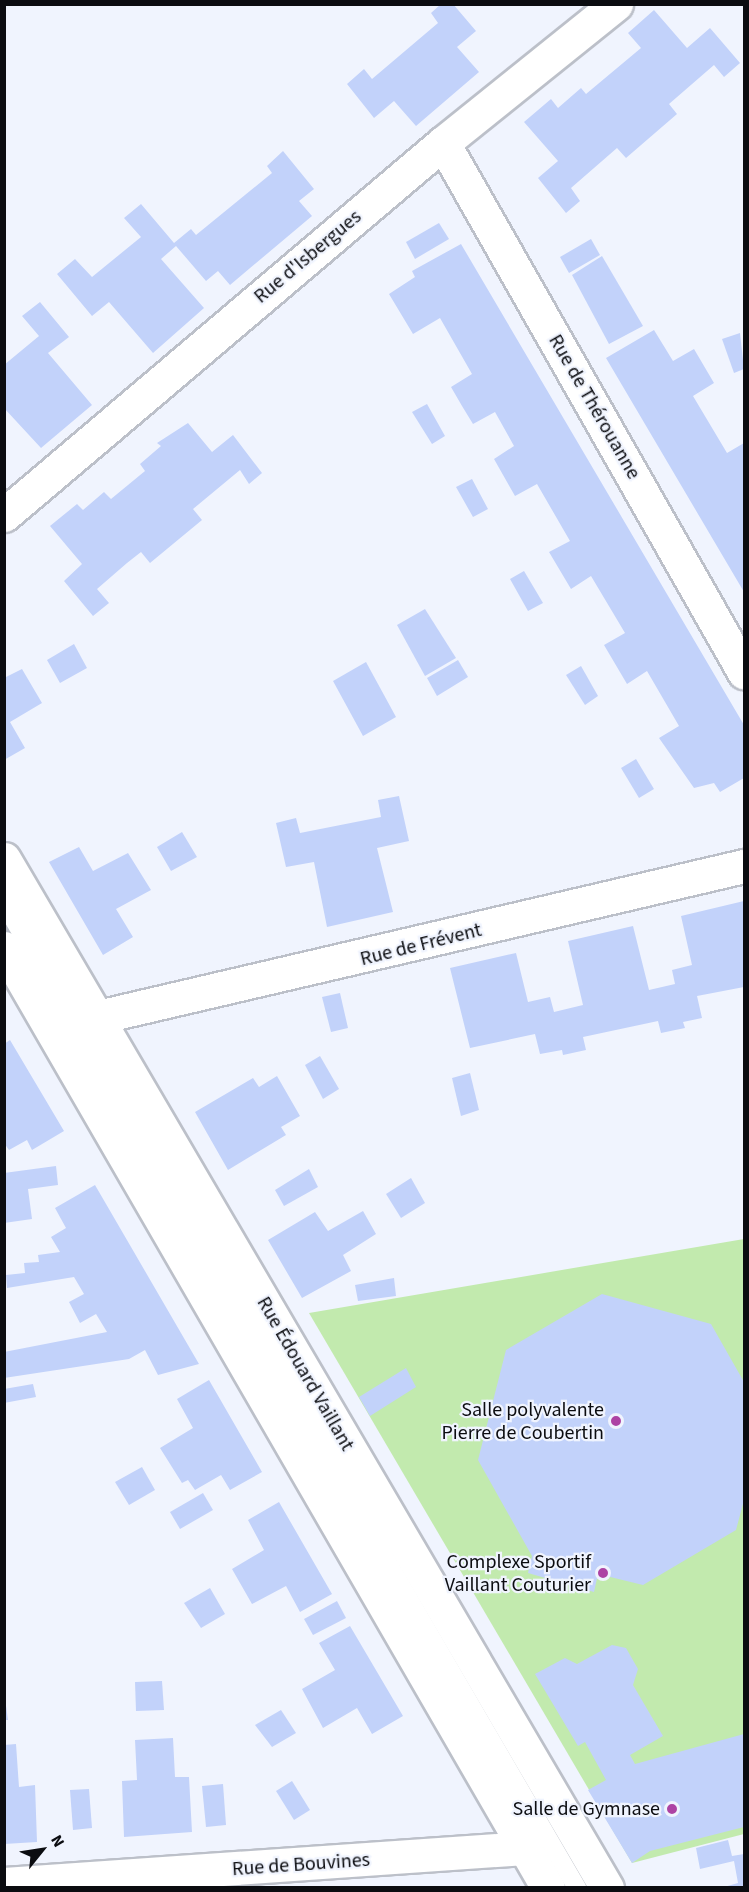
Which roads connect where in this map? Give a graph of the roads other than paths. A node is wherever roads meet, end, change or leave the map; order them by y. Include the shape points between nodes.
1 (616, 4) edge
2 (443, 143) junction
3 (4, 514) edge
4 (744, 672) edge
5 (4, 859) edge
6 (744, 866) edge
7 (4, 903) edge
8 (4, 948) edge
9 (98, 1017) junction
10 (525, 1848) junction
11 (19, 1885) edge
12 (548, 1887) edge
13 (577, 1887) edge
14 (607, 1887) edge

1 - 2 street, Rue d'Isbergues
2 - 3 street, Rue d'Isbergues
2 - 4 street, Rue de Thérouanne
5 - 9 street, Rue Édouard Vaillant
6 - 9 street, Rue de Frévent
7 - 13 lane
8 - 10 street
9 - 14 street, Rue Édouard Vaillant
10 - 11 street, Rue de Bouvines
10 - 12 street

